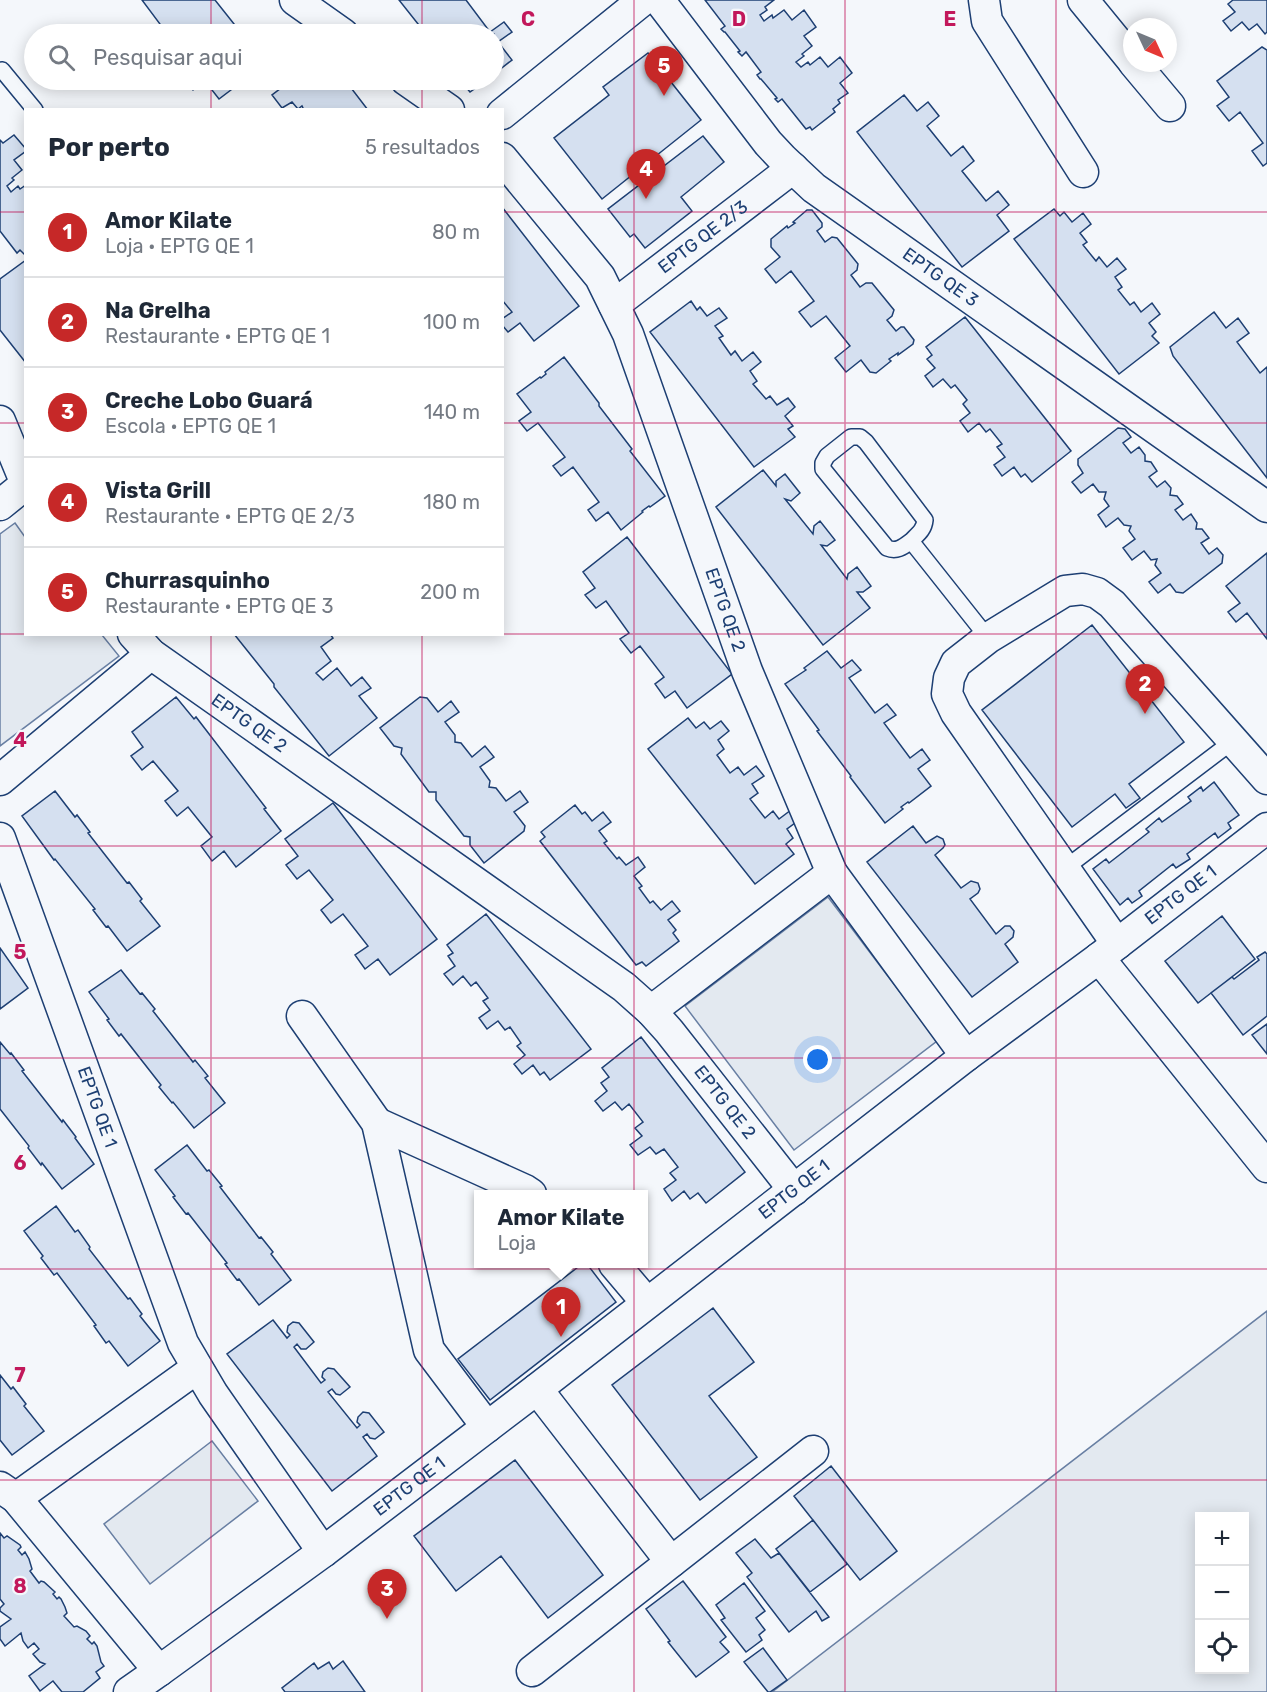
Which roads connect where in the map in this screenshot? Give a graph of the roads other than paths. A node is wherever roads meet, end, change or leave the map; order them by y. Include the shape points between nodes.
1 (295, 0) edge
2 (643, 0) edge
3 (659, 0) edge
4 (984, 0) edge
5 (1083, 0) edge
6 (329, 24) edge
7 (1123, 50) edge
8 (2, 70) dead end
9 (1141, 72) edge
10 (420, 90) edge
11 (1170, 106) dead end
12 (33, 108) edge
13 (446, 108) edge
14 (504, 112) edge
15 (504, 160) edge
16 (793, 168) junction
17 (1083, 172) dead end
18 (615, 305) junction
19 (0, 421) edge
20 (24, 479) edge
21 (24, 486) edge
22 (0, 506) edge
23 (1267, 507) edge
24 (911, 541) junction
25 (988, 638) junction
26 (144, 641) edge
27 (1233, 741) junction
28 (1267, 779) edge
29 (0, 780) edge
30 (1267, 828) edge
31 (0, 838) edge
32 (1064, 869) junction
33 (832, 873) junction
34 (1108, 951) junction
35 (651, 1011) junction
36 (302, 1016) dead end
37 (966, 1056) junction
38 (377, 1123) junction
39 (1267, 1167) edge
40 (522, 1190) edge
41 (794, 1190) junction
42 (618, 1268) edge
43 (647, 1303) junction
44 (197, 1368) junction
45 (537, 1389) junction
46 (487, 1427) junction
47 (813, 1451) dead end
48 (8, 1493) edge
49 (323, 1552) junction
50 (671, 1562) junction
51 (159, 1671) junction
52 (532, 1671) dead end
53 (129, 1692) edge

1 - 6 street
2 - 14 street
3 - 16 street, EPTG QE 3 via 768,143
4 - 17 street via 987,21
5 - 7 street
8 - 12 lane
9 - 11 street
10 - 13 street
15 - 18 street, EPTG QE 2 via 600,277
16 - 18 street, EPTG QE 2/3
16 - 23 street, EPTG QE 3 via 814,188
18 - 33 street, EPTG QE 2 via 747,671
19 - 20 street
21 - 22 street
24 - 24 lane via 899,549 887,548 823,469 827,456 851,437 866,442 925,520 922,531
24 - 25 lane
25 - 27 street via 1065,591 1083,589 1098,593
25 - 32 street via 956,663 947,694 956,713
26 - 29 street
26 - 35 street, EPTG QE 2 via 624,987
27 - 28 street
27 - 32 lane
30 - 34 street, EPTG QE 1
31 - 44 street, EPTG QE 1 via 183,1343
32 - 34 street
33 - 35 street
33 - 37 street, EPTG QE 2
34 - 37 street, EPTG QE 1
34 - 39 street
35 - 41 street, EPTG QE 2
36 - 38 street
37 - 41 street, EPTG QE 1
38 - 40 street
38 - 46 street via 429,1350
41 - 43 street, EPTG QE 1
42 - 43 street
43 - 45 street, EPTG QE 1
44 - 48 street
44 - 49 street, EPTG QE 1
45 - 46 street, EPTG QE 1
45 - 50 street
46 - 49 street, EPTG QE 1
47 - 50 street
48 - 51 street
49 - 51 street, EPTG QE 1
50 - 52 street
51 - 53 street, EPTG QE 1

